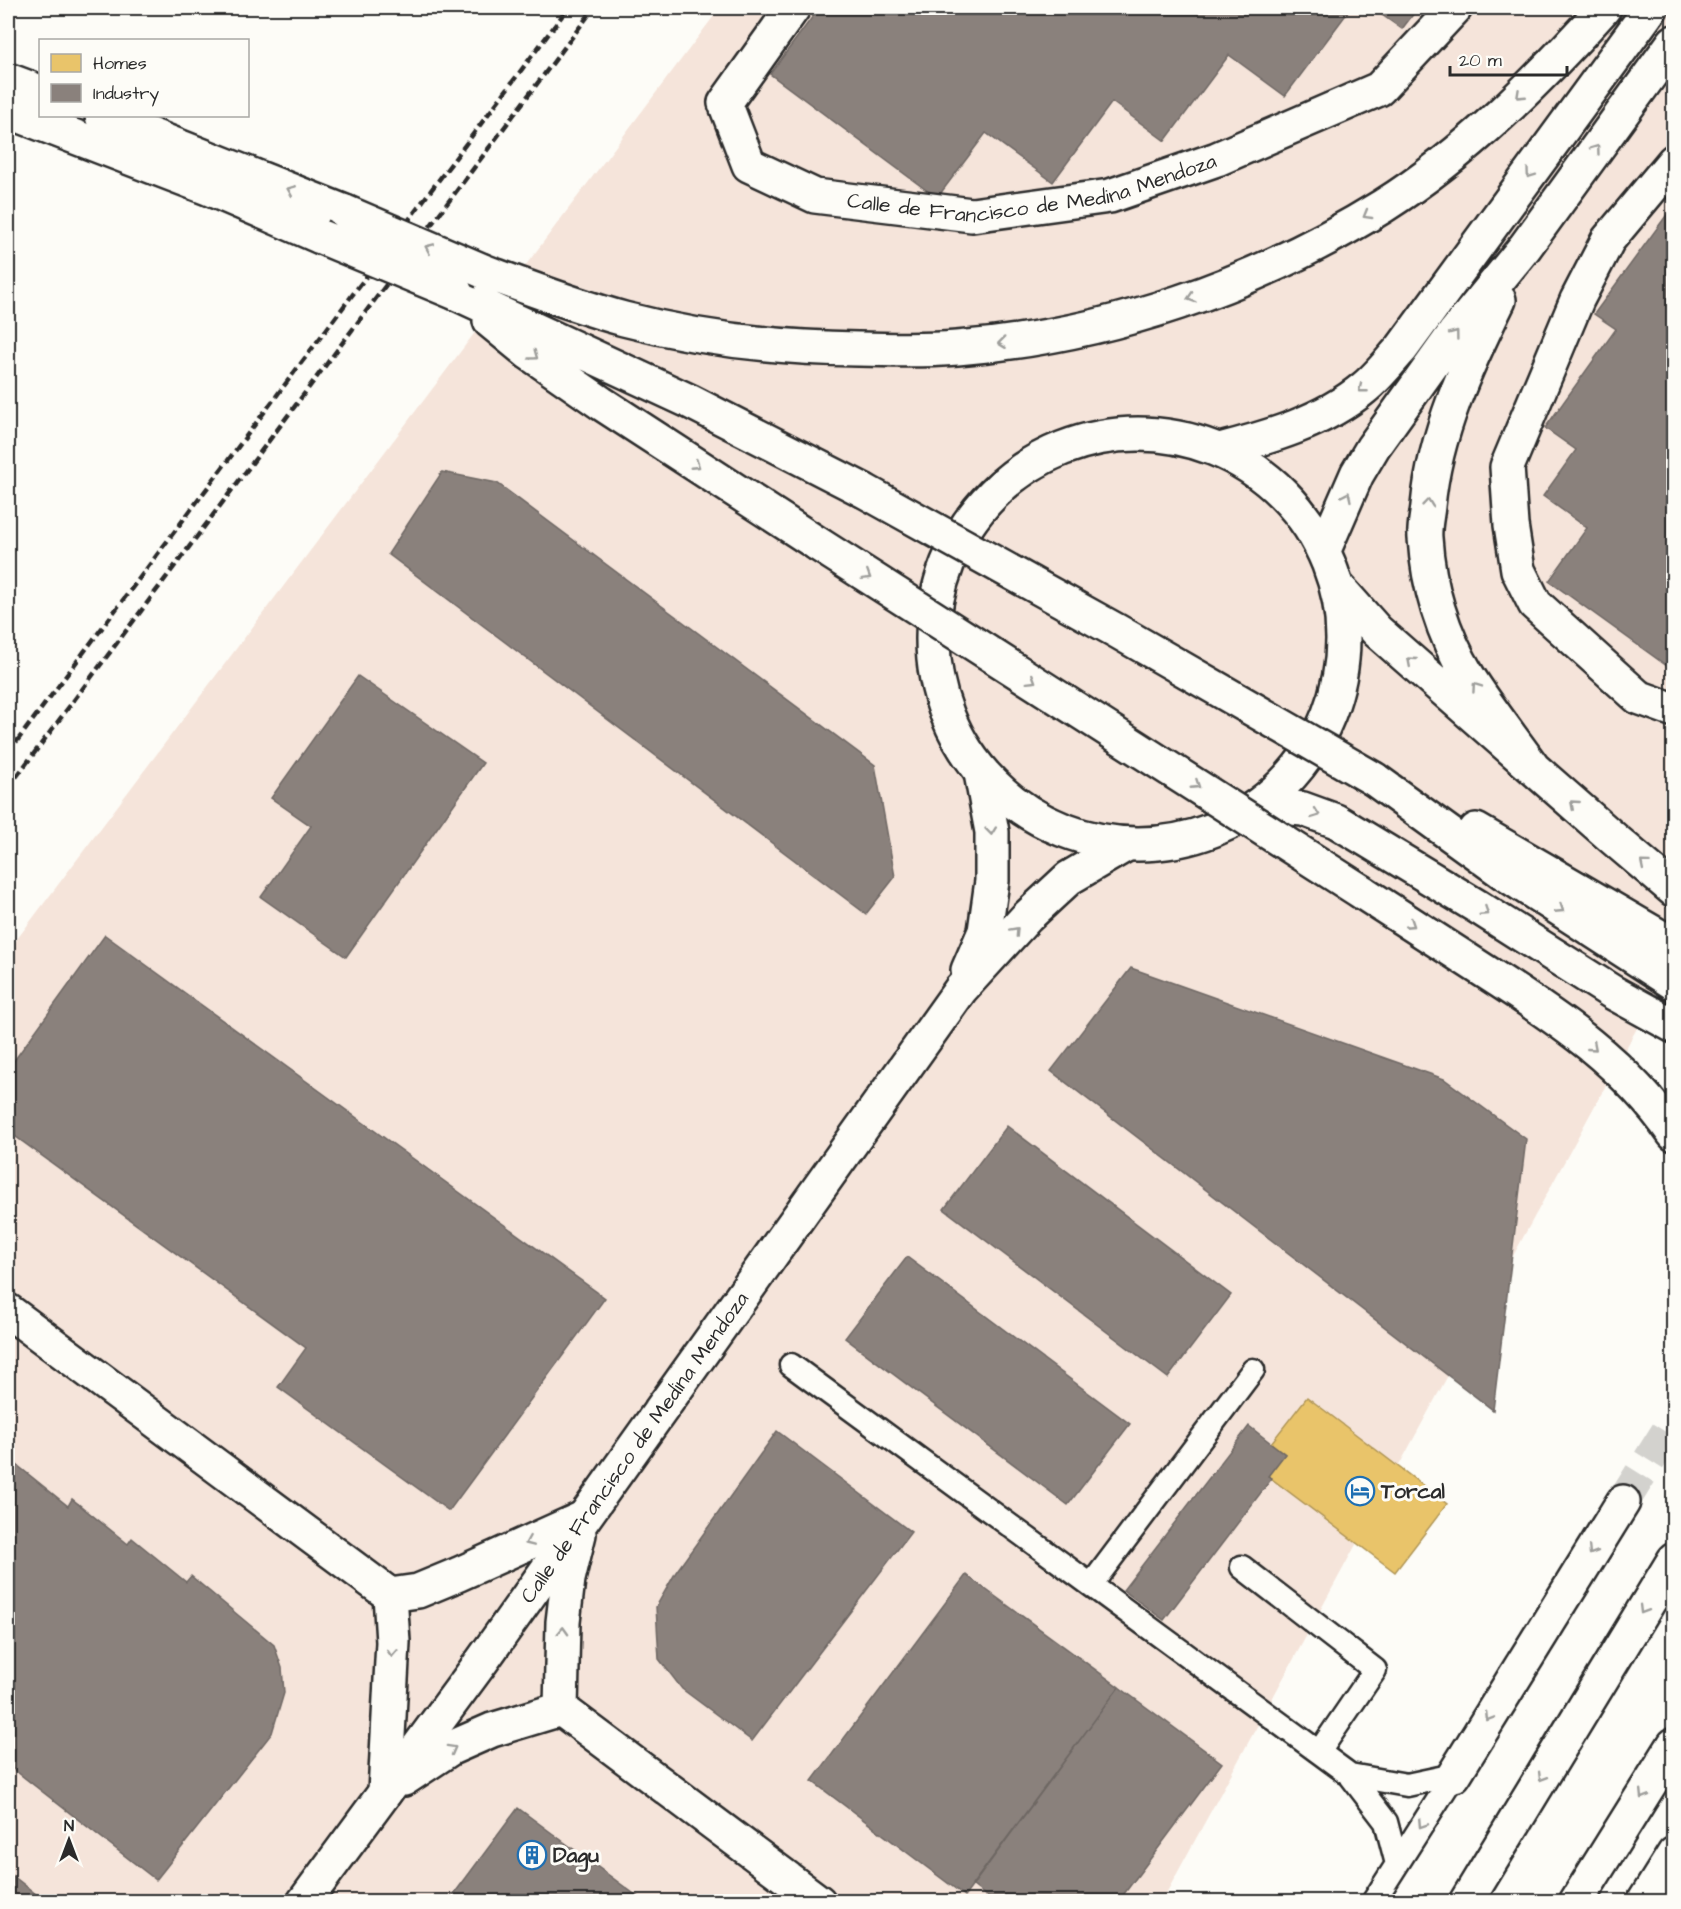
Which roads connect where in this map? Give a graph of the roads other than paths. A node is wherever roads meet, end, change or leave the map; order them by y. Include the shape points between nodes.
1 (793, 8) edge
2 (1455, 8) edge
3 (1604, 8) edge
4 (1651, 8) edge
5 (1674, 42) edge
6 (8, 80) edge
7 (39, 92) edge
8 (8, 111) edge
9 (105, 117) edge
10 (1674, 161) edge
11 (1525, 247) junction
12 (456, 293) junction
13 (1220, 450) junction
14 (1324, 550) junction
15 (1337, 586) junction
16 (1674, 710) edge
17 (1534, 769) junction
18 (981, 773) junction
19 (1374, 780) junction
20 (1259, 806) junction
21 (1127, 844) junction
22 (1674, 890) edge
23 (1674, 945) edge
24 (1674, 983) edge
25 (961, 988) junction
26 (1666, 1023) edge
27 (1674, 1134) edge
28 (8, 1311) edge
29 (791, 1365) dead end
30 (1253, 1370) dead end
31 (1623, 1502) tunnel mouth
32 (583, 1518) junction
33 (1674, 1560) edge
34 (1242, 1567) dead end
35 (1091, 1585) junction
36 (390, 1595) junction
37 (561, 1709) junction
38 (1674, 1745) edge
39 (1319, 1752) junction
40 (1350, 1775) junction
41 (1454, 1775) junction
42 (385, 1792) junction
43 (1674, 1854) edge
44 (1397, 1864) junction
45 (304, 1902) edge
46 (819, 1902) edge
47 (1373, 1902) edge
48 (1466, 1902) edge
49 (1576, 1902) edge
50 (1644, 1902) edge

1 - 2 main road, Calle de Francisco de Medina Mendoza via 725,103 749,165 814,196 972,215 1110,196 1217,159 1379,89
3 -> 9 main road, bridge via 1484,129 1385,205 1326,239 1221,288 1086,330 956,348 784,346 625,319 483,271
4 -> 13 main road via 1385,368 1365,388 1307,422
11 -> 5 main road
6 - 7 main road
8 - 12 main road, bridge via 208,188
10 - 16 main road via 1608,240 1577,300 1507,467 1518,570 1534,604 1638,697
14 -> 11 main road via 1373,447 1454,334
17 -> 11 main road via 1468,675 1445,629 1430,581 1425,535 1429,490 1449,412
12 - 19 main road, bridge via 689,401 862,490
12 -> 27 main road, bridge via 538,359 601,403 1547,1011 1624,1076
13 - 14 main road via 1262,475 1298,509
13 - 18 main road via 1160,435 1099,437 1041,457 992,494 955,543 935,600 933,662 949,721
14 - 15 main road
17 -> 15 main road via 1377,631
15 - 20 main road via 1343,659 1330,715 1300,765
22 -> 17 main road
18 - 21 main road via 1023,809 1072,834
18 -> 25 main road, Calle de Francisco de Medina Mendoza via 992,832 992,881 985,931
19 - 23 main road via 1484,834
19 -> 24 main road via 1504,873
20 - 21 main road via 1218,828 1173,841
20 -> 26 main road via 1303,809 1336,821
25 -> 21 main road, Calle de Francisco de Medina Mendoza via 1069,878
25 - 32 main road, Calle de Francisco de Medina Mendoza
28 - 36 main road
29 - 35 lane
30 - 35 lane
31 -> 41 main road
32 -> 36 main road via 459,1574 418,1590
37 -> 32 main road via 563,1622 568,1580
32 - 42 main road, Calle de Francisco de Medina Mendoza
33 -> 48 main road
34 - 39 lane via 1375,1670
35 - 39 lane
36 -> 42 main road via 393,1642
42 -> 37 main road via 451,1748 492,1730
37 - 46 main road
38 -> 49 main road
39 - 40 lane
40 - 41 lane via 1407,1785
40 - 44 lane via 1386,1822
41 -> 44 lane
42 - 45 main road, Calle de Francisco de Medina Mendoza
43 - 50 main road
44 - 47 lane

